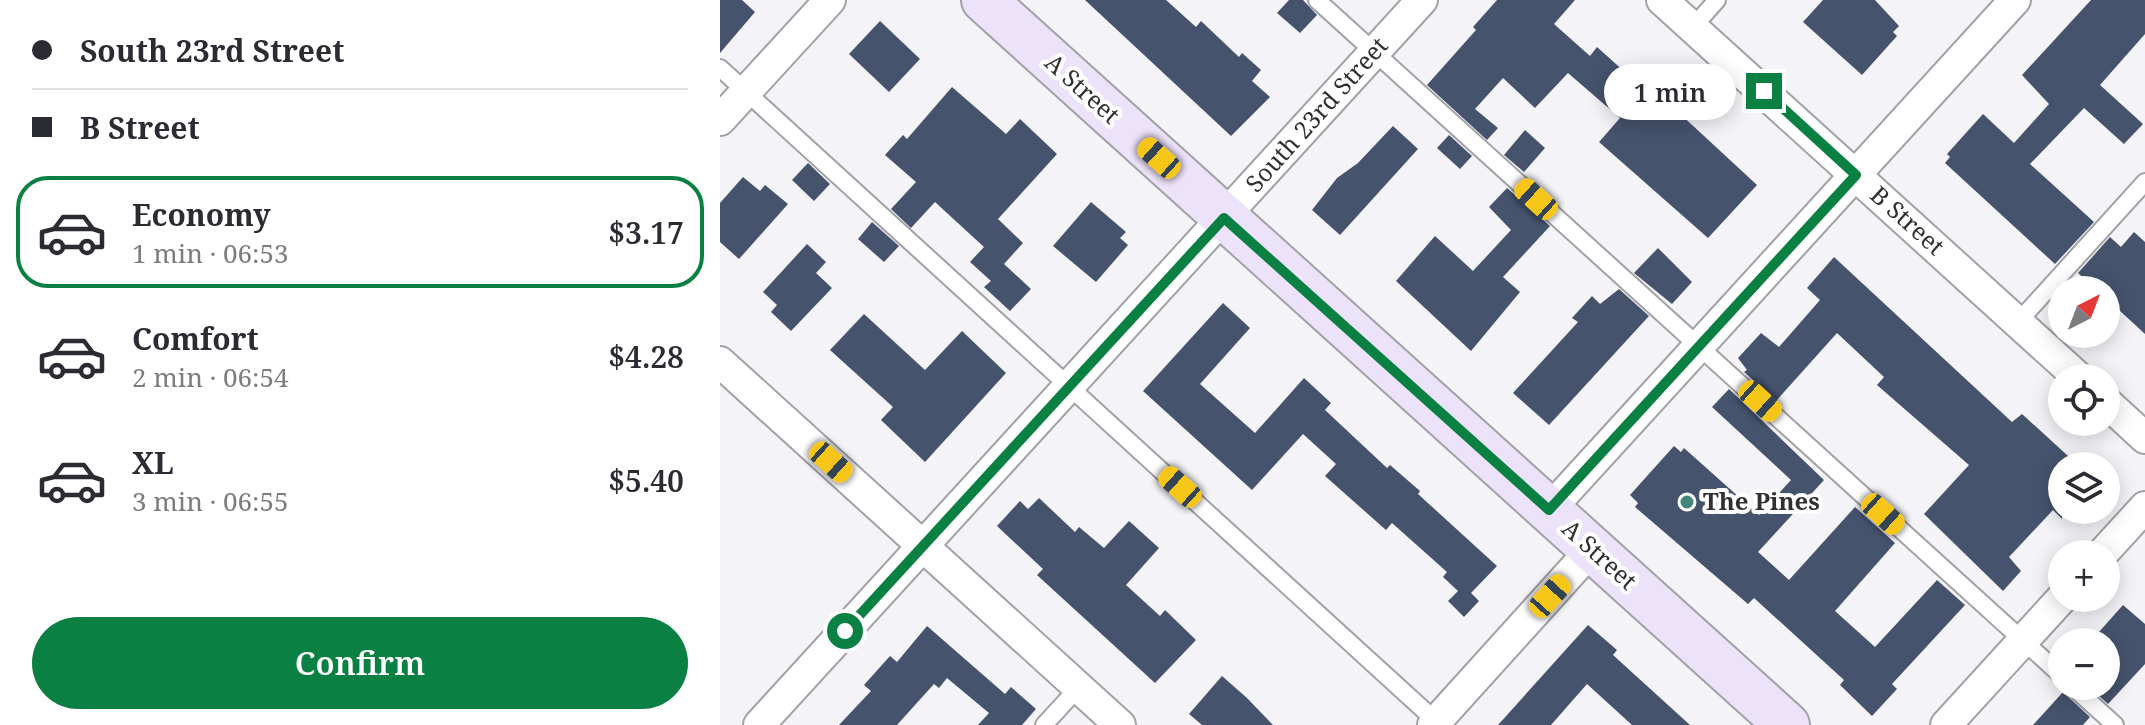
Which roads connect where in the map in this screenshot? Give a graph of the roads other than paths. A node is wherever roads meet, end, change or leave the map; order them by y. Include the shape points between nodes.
1 (830, 0) edge
2 (984, 0) edge
3 (1317, 0) edge
4 (1422, 0) edge
5 (1662, 0) edge
6 (1717, 0) edge
7 (2015, 0) edge
8 (1693, 27) junction
9 (1374, 52) junction
10 (720, 68) edge
11 (746, 91) junction
12 (720, 120) edge
13 (1856, 175) junction
14 (2145, 182) edge
15 (1224, 218) junction
16 (2018, 322) junction
17 (1698, 346) junction
18 (720, 362) edge
19 (2064, 364) edge
20 (1069, 386) junction
21 (2120, 415) edge
22 (2145, 438) edge
23 (2145, 507) edge
24 (1549, 510) junction
25 (2115, 540) edge
26 (923, 546) junction
27 (1592, 549) junction
28 (2049, 612) edge
29 (2023, 641) junction
30 (2048, 663) edge
31 (1079, 687) junction
32 (2087, 700) edge
33 (1436, 724) edge
34 (759, 725) edge
35 (1044, 725) edge
36 (1120, 725) edge
37 (1787, 725) edge
38 (1946, 725) edge
39 (2115, 725) edge

1 - 11 street
2 - 15 main road, A Street
3 - 9 lane
4 - 9 street, South 23rd Street
5 - 8 street, B Street
6 - 8 lane
7 - 13 street
8 - 13 street, B Street
9 - 15 street, South 23rd Street
9 - 17 lane
10 - 11 lane
11 - 12 street
11 - 20 lane
13 - 16 street, B Street
13 - 17 street
14 - 16 lane
15 - 20 street, South 23rd Street
15 - 24 main road, A Street
16 - 19 street, B Street
17 - 24 street
17 - 29 lane
18 - 26 street
20 - 26 street, South 23rd Street
20 - 33 lane
21 - 22 street
23 - 25 street
24 - 27 main road, A Street
26 - 31 street
26 - 34 street, South 23rd Street
27 - 33 street
27 - 37 main road, A Street
28 - 29 street
29 - 30 lane
29 - 38 street
31 - 35 lane
31 - 36 street
32 - 39 lane

